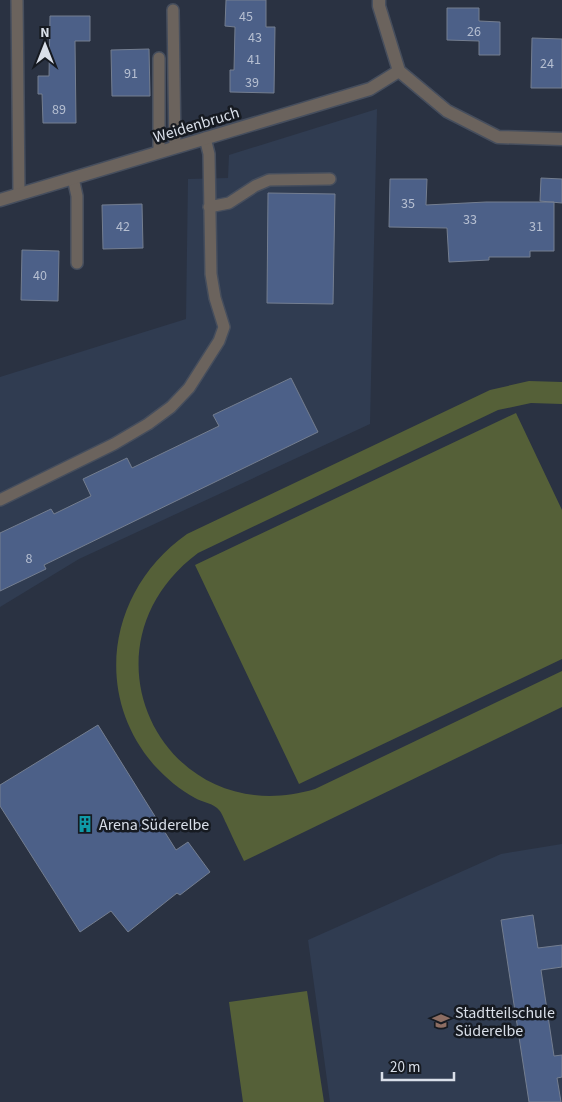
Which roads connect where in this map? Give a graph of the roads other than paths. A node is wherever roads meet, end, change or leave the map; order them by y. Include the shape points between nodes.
1 (17, 0) edge
2 (379, 0) edge
3 (173, 10) dead end
4 (159, 58) dead end
5 (399, 72) junction
6 (205, 138) junction
7 (562, 139) edge
8 (175, 147) junction
9 (158, 152) junction
10 (73, 178) junction
11 (330, 179) dead end
12 (19, 194) junction
13 (0, 200) edge
14 (209, 208) junction
15 (77, 263) dead end
16 (0, 500) edge

1 - 12 lane
2 - 5 street
3 - 8 lane
4 - 9 lane
5 - 6 street, Weidenbruch via 370,89
5 - 7 street via 447,111 498,137
6 - 8 street, Weidenbruch
6 - 14 lane via 209,154
8 - 9 street, Weidenbruch
9 - 10 street, Weidenbruch
10 - 12 street, Weidenbruch
10 - 15 lane via 77,196
11 - 14 lane via 269,180 229,203
12 - 13 street, Weidenbruch
14 - 16 lane via 211,274 224,327 190,388 148,424

